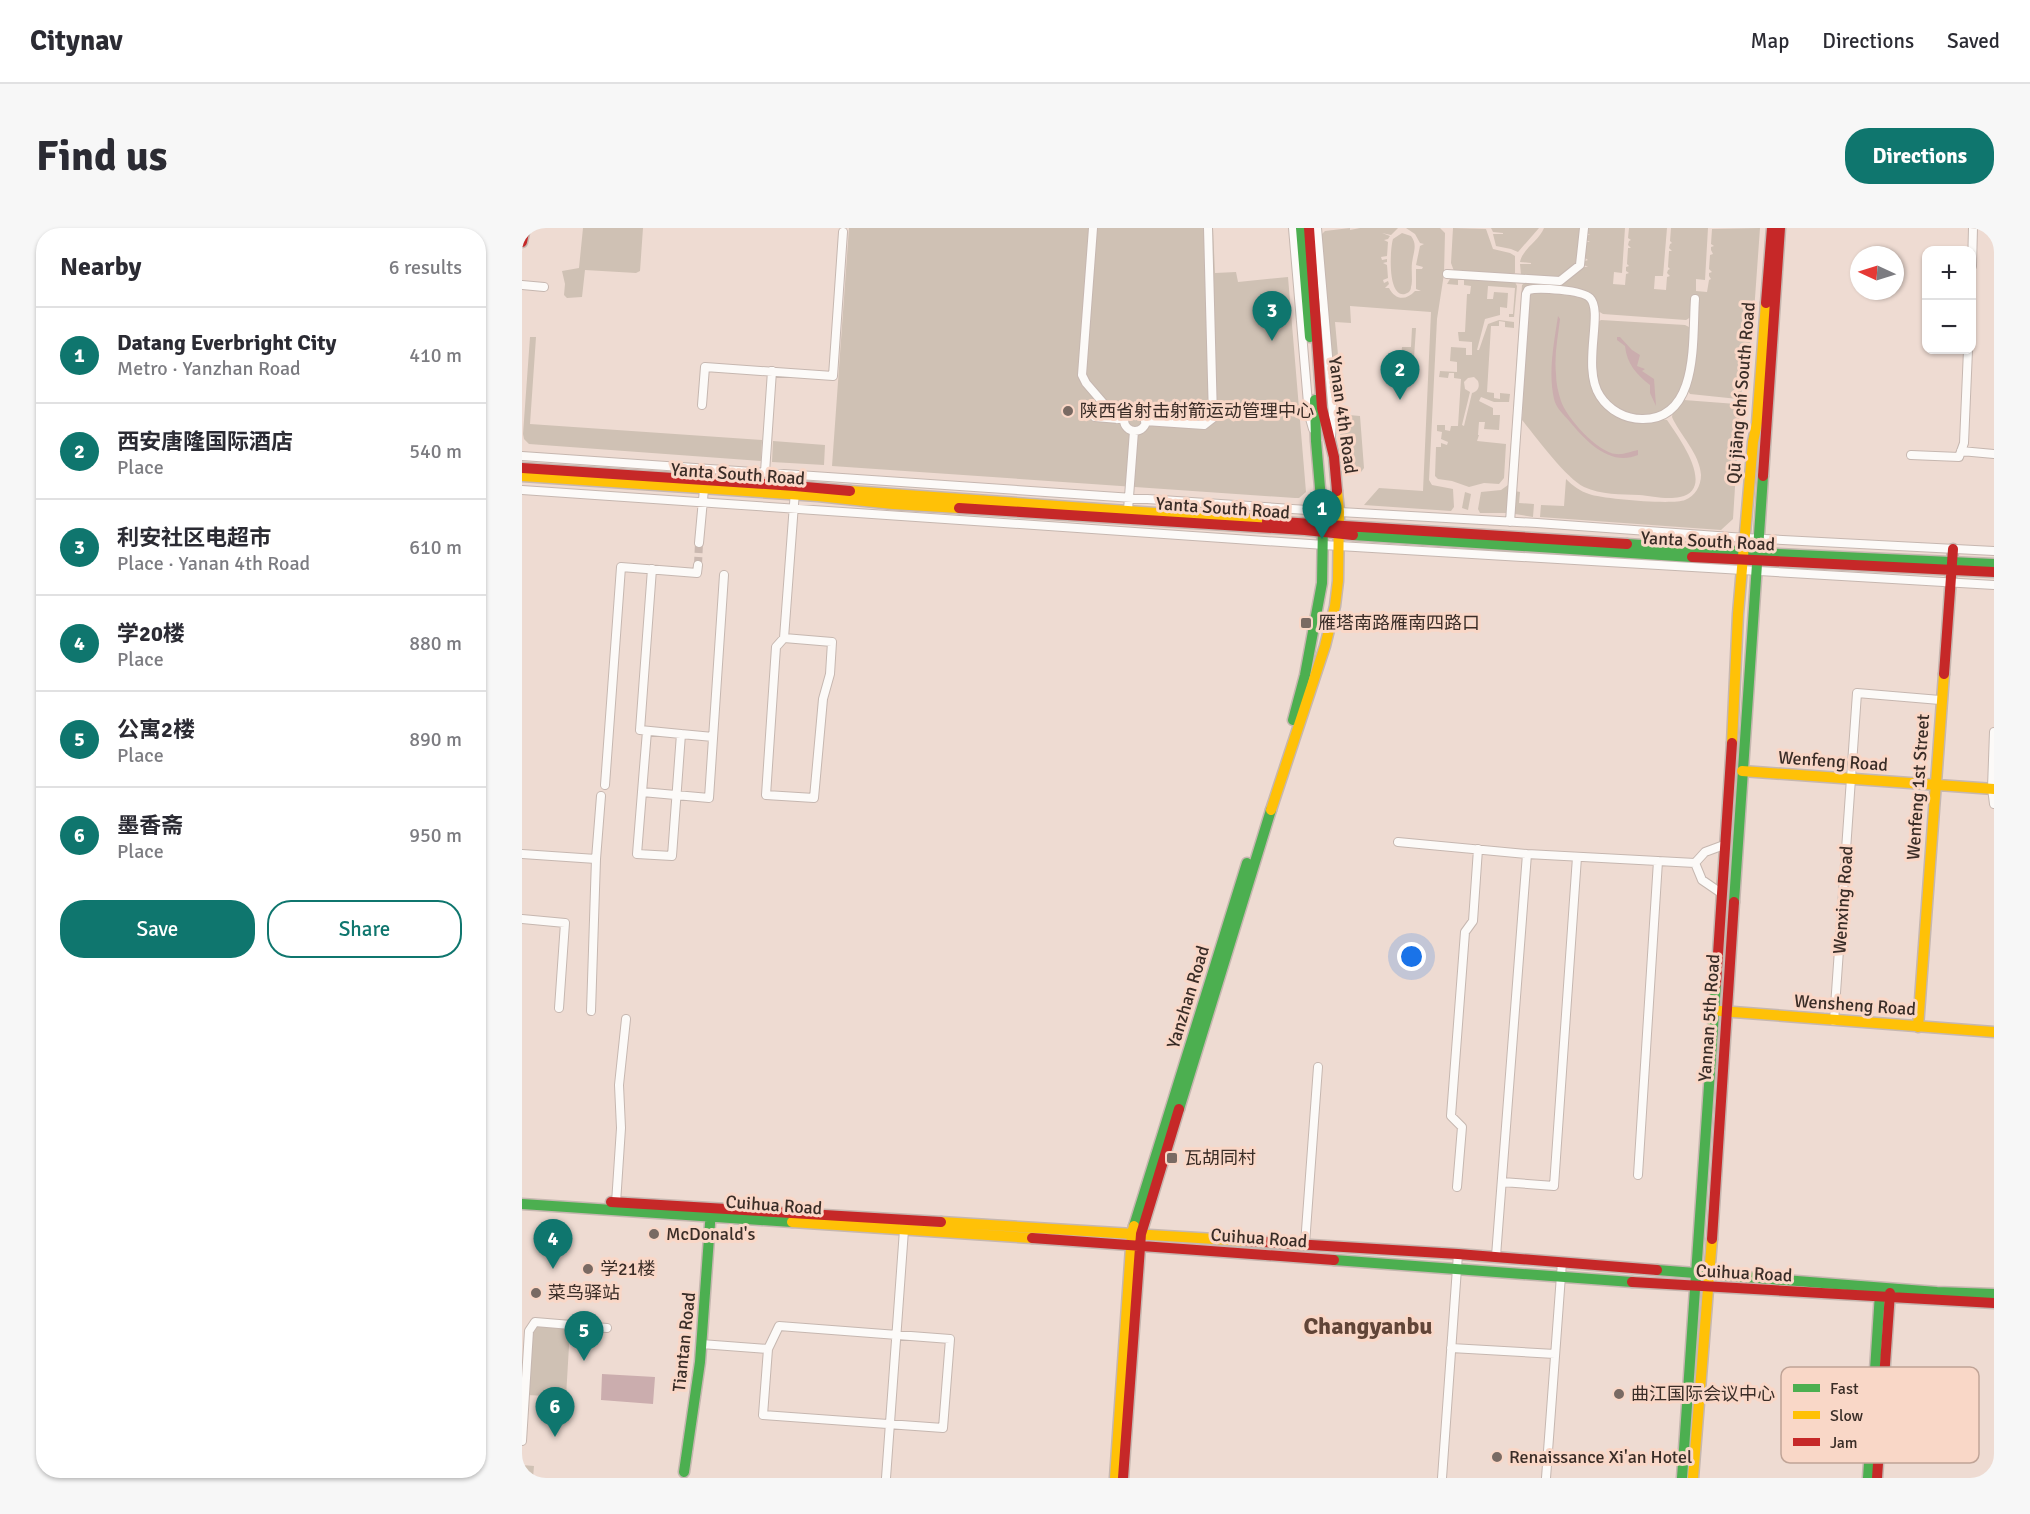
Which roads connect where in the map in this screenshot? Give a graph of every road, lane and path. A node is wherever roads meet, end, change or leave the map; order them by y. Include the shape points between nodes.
1 (525, 228) edge
2 (1093, 228) edge
3 (1208, 228) edge
4 (1293, 228) edge
5 (1301, 228) edge
6 (1309, 228) edge
7 (1317, 228) edge
8 (1584, 228) edge
9 (1772, 228) edge
10 (1780, 228) edge
11 (1973, 228) edge
12 (843, 232) dead end
13 (522, 242) edge
14 (1972, 246) edge
15 (1447, 274) dead end
16 (522, 285) edge
17 (544, 287) dead end
18 (1695, 299) dead end
19 (1968, 354) edge
20 (772, 371) junction
21 (702, 405) dead end
22 (1214, 413) junction
23 (1309, 415) junction
24 (1095, 417) dead end
25 (1120, 419) junction
26 (1145, 421) junction
27 (1134, 431) junction
28 (1331, 440) junction
29 (1316, 441) junction
30 (1961, 452) junction
31 (1994, 454) edge
32 (1911, 455) dead end
33 (522, 456) edge
34 (522, 468) edge
35 (765, 472) junction
36 (522, 476) edge
37 (704, 489) junction
38 (522, 490) edge
39 (795, 490) junction
40 (1129, 498) junction
41 (702, 502) junction
42 (794, 508) junction
43 (1128, 510) junction
44 (1322, 511) junction
45 (1339, 512) junction
46 (1510, 522) junction
47 (1538, 524) junction
48 (1323, 527) junction
49 (1339, 530) junction
50 (1745, 538) junction
51 (1760, 539) junction
52 (699, 543) tunnel mouth
53 (1323, 544) junction
54 (1339, 546) junction
55 (1537, 547) junction
56 (1953, 549) junction
57 (1994, 551) edge
58 (1743, 560) junction
59 (1758, 561) junction
60 (1994, 564) edge
61 (698, 565) dead end
62 (1951, 566) junction
63 (652, 569) junction
64 (1994, 572) edge
65 (724, 575) dead end
66 (1950, 583) junction
67 (1994, 585) edge
68 (784, 638) junction
69 (1940, 700) junction
70 (647, 731) junction
71 (1994, 732) edge
72 (681, 734) junction
73 (713, 737) junction
74 (1742, 771) junction
75 (1851, 778) junction
76 (1935, 784) junction
77 (605, 785) dead end
78 (1993, 788) edge
79 (642, 792) junction
80 (676, 795) junction
81 (601, 796) dead end
82 (1994, 804) edge
83 (1398, 842) dead end
84 (1724, 845) junction
85 (1478, 849) junction
86 (522, 854) edge
87 (1527, 854) junction
88 (1577, 857) junction
89 (596, 859) junction
90 (1658, 861) junction
91 (1695, 863) junction
92 (1721, 892) junction
93 (522, 919) edge
94 (559, 1008) dead end
95 (1714, 1010) junction
96 (591, 1011) dead end
97 (1726, 1011) junction
98 (626, 1019) dead end
99 (1834, 1021) junction
100 (1918, 1027) junction
101 (1994, 1032) edge
102 (1318, 1067) dead end
103 (1638, 1175) dead end
104 (1502, 1182) junction
105 (1457, 1187) dead end
106 (522, 1197) edge
107 (616, 1203) junction
108 (522, 1204) edge
109 (711, 1213) junction
110 (904, 1230) junction
111 (1137, 1233) junction
112 (1305, 1244) junction
113 (1136, 1246) junction
114 (1458, 1254) junction
115 (1496, 1256) junction
116 (1562, 1262) junction
117 (1457, 1268) junction
118 (1696, 1272) junction
119 (1710, 1273) junction
120 (1560, 1276) junction
121 (1695, 1287) junction
122 (1708, 1287) junction
123 (1885, 1292) junction
124 (1994, 1294) edge
125 (1994, 1303) edge
126 (607, 1328) dead end
127 (525, 1331) edge
128 (896, 1335) junction
129 (701, 1344) junction
130 (1451, 1348) junction
131 (768, 1349) junction
132 (1555, 1354) junction
133 (1878, 1367) edge
134 (1882, 1367) edge
135 (890, 1424) junction
136 (522, 1441) edge
137 (1869, 1463) edge
138 (1878, 1463) edge
139 (684, 1475) edge
140 (886, 1478) edge
141 (1114, 1478) edge
142 (1123, 1478) edge
143 (1442, 1478) edge
144 (1546, 1478) edge
145 (1682, 1478) edge
146 (1694, 1478) edge
147 (1868, 1478) edge
148 (1877, 1478) edge

1 - 13 main road
2 - 25 street via 1083,375
3 - 22 street
4 - 23 street
5 - 29 main road, Yanan 4th Road
6 - 28 main road, Yanan 4th Road via 1322,408
7 - 28 street via 1333,414
8 - 15 street via 1580,265 1560,281
9 - 50 main road, Qū jiāng chí South Road
10 - 51 main road, Yannan 5th Road
11 - 14 street
12 - 20 street via 833,376
16 - 17 street
18 - 46 street via 1686,389 1669,411 1640,419 1611,408 1594,385 1591,364 1596,312 1592,299 1572,291 1528,290
19 - 30 street
20 - 21 street via 705,367
20 - 35 street
22 - 23 street via 1293,411
22 - 26 street via 1204,425
23 - 29 street
24 - 25 street
25 - 26 street via 1135,409 1143,413
25 - 27 street
26 - 27 street via 1142,428
27 - 40 street
28 - 45 main road, Yanan 4th Road
29 - 44 main road, Yanan 4th Road
30 - 31 street
30 - 32 street via 1959,457
33 - 35 street
34 - 39 main road, Yanta South Road
35 - 40 street
36 - 37 main road, Yanta South Road
37 - 39 main road, Yanta South Road
37 - 41 street
38 - 41 street
39 - 42 street
39 - 43 main road, Yanta South Road
39 - 48 main road, Yanta South Road via 893,504
40 - 43 street
40 - 44 street
41 - 42 street
41 - 52 street
42 - 53 street
42 - 68 street
43 - 48 main road, Yanta South Road
44 - 45 street
44 - 48 main road, Yanan 4th Road
45 - 46 street
45 - 49 main road, Yanan 4th Road
46 - 47 street
47 - 50 street
47 - 55 street
48 - 49 main road, Yanta South Road
48 - 53 main road, Yanzhan Road
49 - 54 main road, Yanzhan Road
49 - 55 main road, Yanta South Road
50 - 51 street
50 - 58 main road, Qū jiāng chí South Road
51 - 56 street
51 - 59 main road, Yannan 5th Road
53 - 54 street
53 - 111 main road, Yanzhan Road via 1320,601 1298,704
54 - 55 street
54 - 111 main road, Yanzhan Road via 1335,606 1325,646
55 - 58 main road, Yanta South Road
55 - 58 street
56 - 57 street
56 - 62 main road, Wenfeng 1st Street
58 - 59 main road, Yanta South Road
58 - 84 main road, Yannan 5th Road
59 - 62 main road, Yanta South Road
59 - 66 street
59 - 74 main road, Yannan 5th Road
60 - 62 main road, Yanta South Road
61 - 63 street via 697,573
62 - 64 main road, Yanta South Road
62 - 66 main road, Wenfeng 1st Street
63 - 70 street via 640,730
63 - 77 street via 621,567
65 - 73 street
66 - 67 street
66 - 69 main road, Wenfeng 1st Street
68 - 68 street via 776,647 766,795 814,798 832,642
69 - 75 street, Wenxing Road via 1857,693
69 - 76 main road, Wenfeng 1st Street
70 - 72 street
70 - 79 street
71 - 78 street
72 - 73 street
72 - 80 street
73 - 80 street via 709,798
74 - 75 main road, Wenfeng Road
74 - 97 main road, Yannan 5th Road
75 - 76 main road, Wenfeng Road
75 - 99 street, Wenxing Road
76 - 78 main road, Wenfeng Road
76 - 100 main road, Wenfeng 1st Street
78 - 82 street
79 - 80 street
79 - 80 street via 637,854 672,856
81 - 89 street
83 - 85 street
84 - 91 street via 1705,852
84 - 92 main road, Yannan 5th Road
85 - 87 street
85 - 105 street via 1473,921 1464,932 1451,1116 1462,1127
86 - 89 street
87 - 88 street
87 - 104 street
88 - 90 street
88 - 104 street via 1554,1186
89 - 96 street
90 - 91 street
90 - 103 street
91 - 92 street via 1702,880
92 - 95 main road, Yannan 5th Road
93 - 94 street via 565,923
95 - 97 main road, Wensheng Road
95 - 118 main road, Yannan 5th Road
97 - 99 main road, Wensheng Road
97 - 119 main road, Yannan 5th Road
98 - 107 street via 619,1085 621,1128
99 - 100 main road, Wensheng Road
100 - 101 main road, Wensheng Road
102 - 112 street
104 - 115 street
106 - 107 main road, Cuihua Road
107 - 109 main road, Cuihua Road
108 - 109 main road, Cuihua Road
109 - 110 main road, Cuihua Road
109 - 111 main road, Cuihua Road
109 - 129 main road, Tiantan Road
110 - 113 main road, Cuihua Road
110 - 128 street
111 - 112 main road, Cuihua Road
111 - 113 main road, Yanzhan Road
112 - 114 main road, Cuihua Road
113 - 117 main road, Cuihua Road
113 - 141 main road, Yanzhan Road
113 - 142 main road, Yanzhan Road
114 - 115 main road, Cuihua Road
114 - 117 street
115 - 116 main road, Cuihua Road
116 - 118 main road, Cuihua Road
116 - 120 street
117 - 120 main road, Cuihua Road
117 - 130 street
118 - 119 main road, Cuihua Road
118 - 121 main road, Yannan 5th Road
119 - 122 main road, Yannan 5th Road
119 - 123 main road, Cuihua Road
120 - 121 main road, Cuihua Road
120 - 132 street
121 - 122 main road, Cuihua Road
121 - 145 main road, Yannan 5th Road
122 - 123 main road, Cuihua Road
122 - 146 main road, Yannan 5th Road
123 - 124 main road, Cuihua Road
123 - 125 main road, Cuihua Road
123 - 133 main road
123 - 134 main road
126 - 127 street via 535,1322
127 - 136 street
128 - 131 street via 779,1326
128 - 135 street
128 - 135 street via 950,1339 943,1428
129 - 131 street
129 - 139 main road, Tiantan Road
130 - 132 street
130 - 143 street
131 - 135 street via 763,1415
132 - 144 street
135 - 140 street
137 - 147 main road
138 - 148 main road

